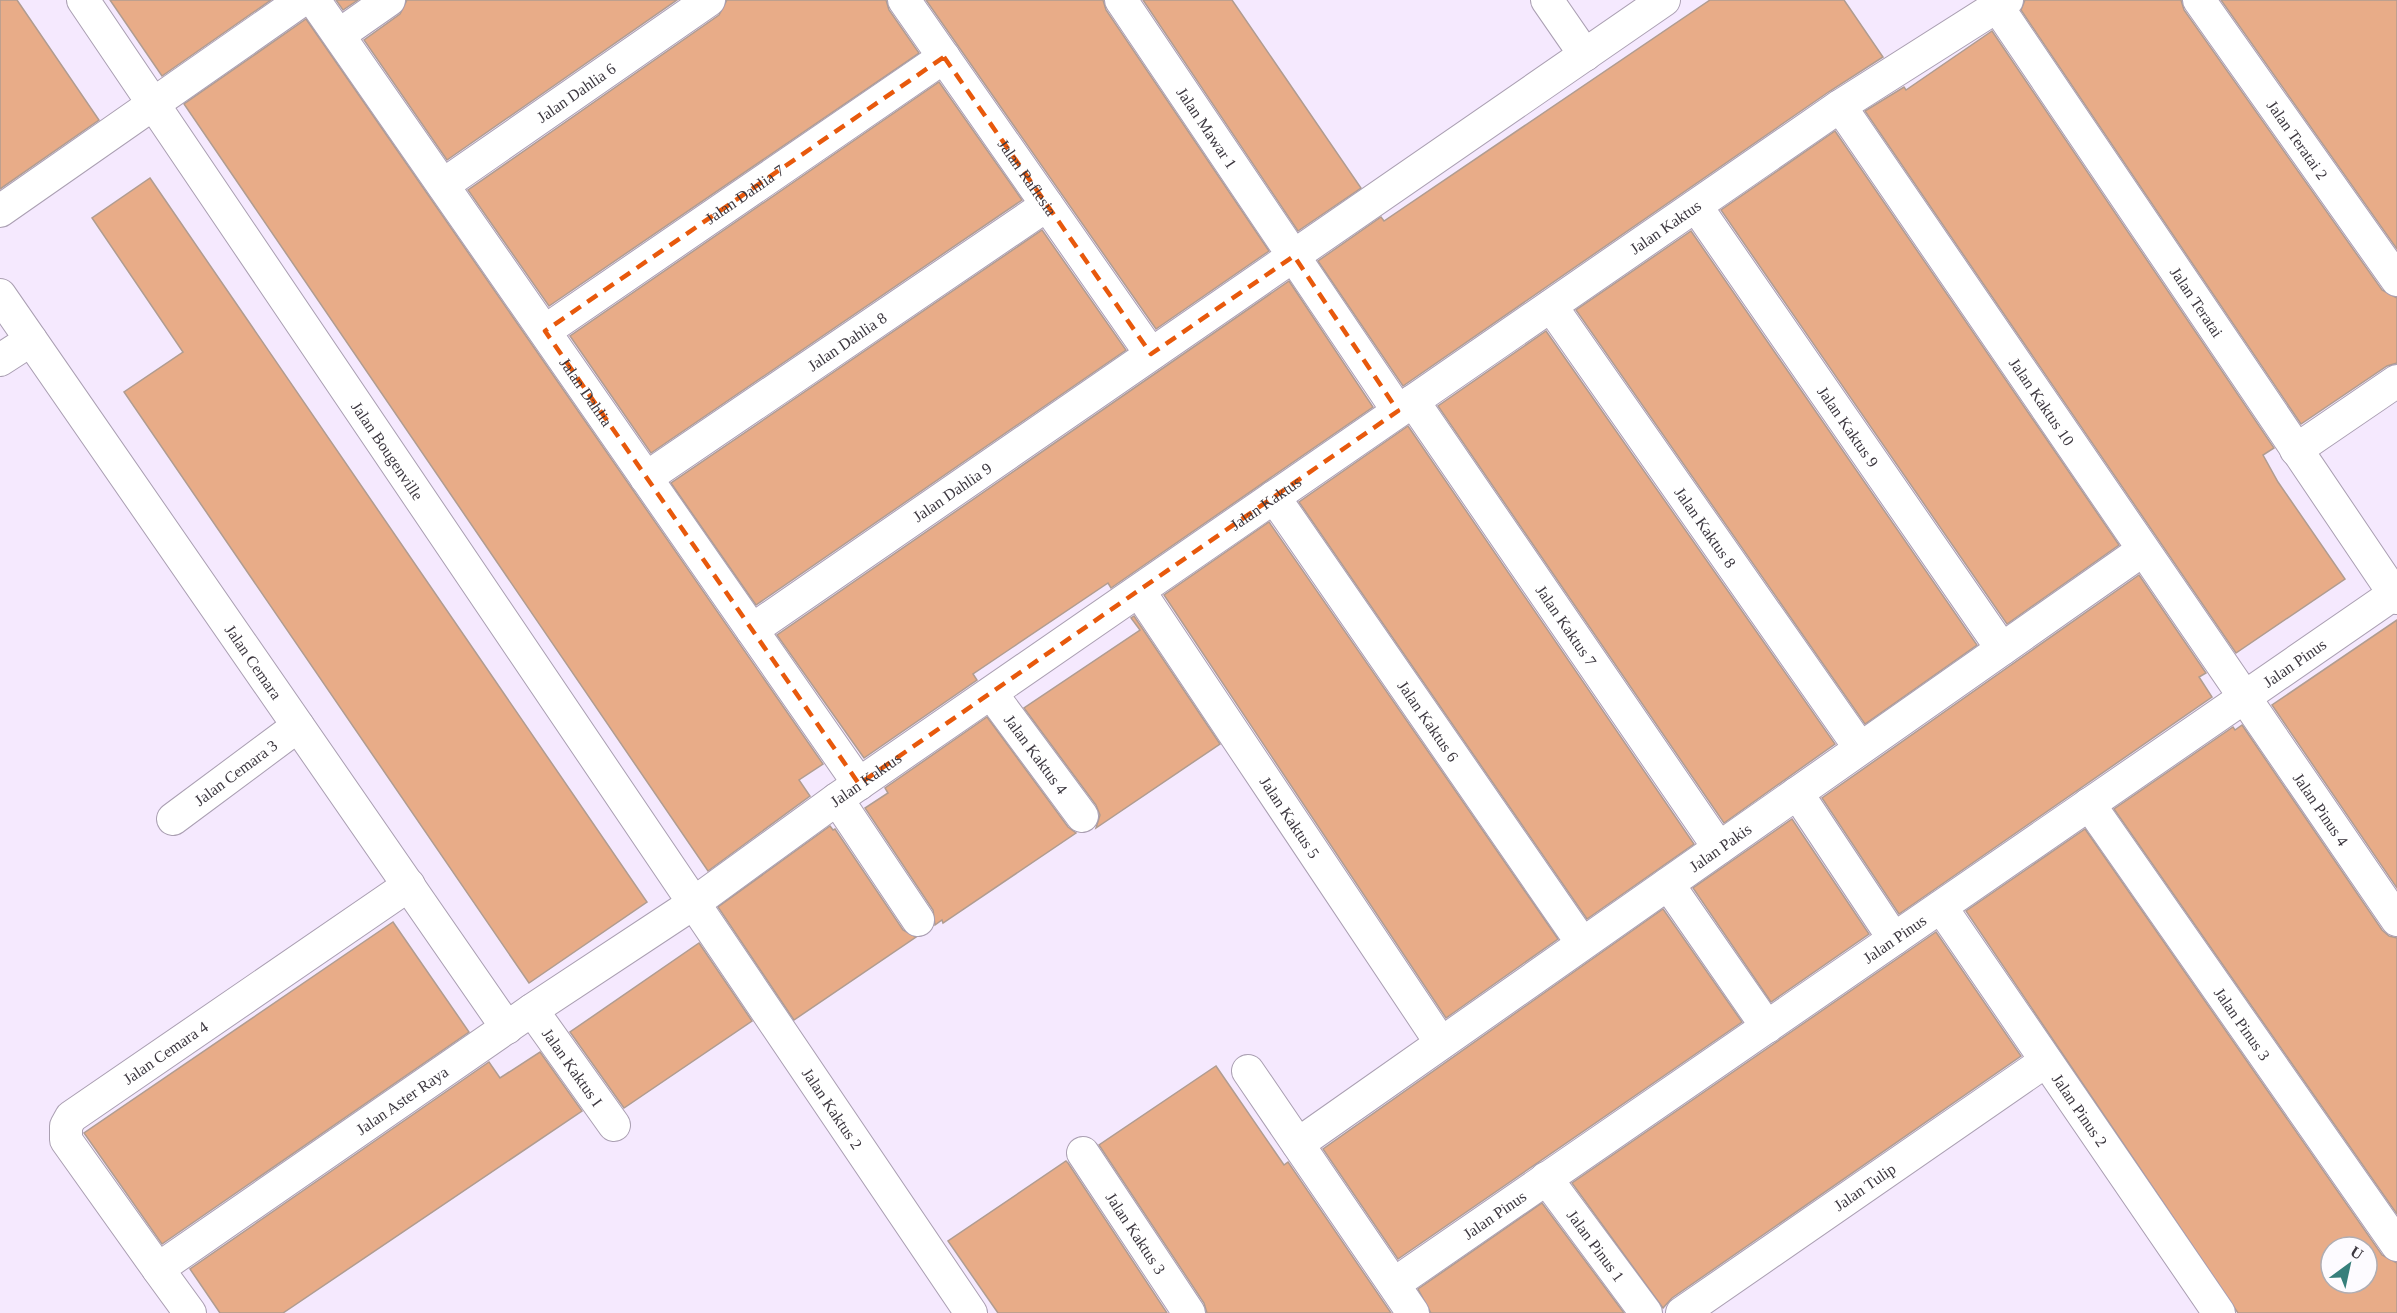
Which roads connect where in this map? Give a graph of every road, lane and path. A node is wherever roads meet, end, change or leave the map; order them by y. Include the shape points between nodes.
1 (83, 0) edge
2 (302, 0) edge
3 (314, 0) edge
4 (389, 0) edge
5 (709, 0) edge
6 (904, 0) edge
7 (1121, 0) edge
8 (1547, 0) edge
9 (1664, 0) edge
10 (2199, 0) edge
11 (2002, 3) edge
12 (339, 35) junction
13 (1585, 55) junction
14 (944, 57) junction
15 (154, 103) junction
16 (1840, 106) junction
17 (443, 184) junction
18 (1047, 205) junction
19 (1696, 206) junction
20 (0, 211) edge
21 (1294, 256) junction
22 (2397, 280) edge
23 (0, 295) edge
24 (1551, 306) junction
25 (545, 331) junction
26 (31, 340) junction
27 (1151, 354) junction
28 (0, 360) edge
29 (2397, 381) edge
30 (1406, 406) junction
31 (2296, 450) junction
32 (646, 477) junction
33 (1274, 497) junction
34 (2143, 550) junction
35 (1139, 591) junction
36 (2395, 596) edge
37 (752, 630) junction
38 (2002, 650) junction
39 (992, 693) junction
40 (2244, 697) junction
41 (298, 726) junction
42 (1860, 748) junction
43 (848, 792) junction
44 (1797, 793) junction
45 (2089, 804) junction
46 (1083, 816) dead end
47 (173, 819) dead end
48 (1719, 848) junction
49 (1668, 884) junction
50 (409, 885) junction
51 (694, 903) junction
52 (1941, 907) junction
53 (918, 920) dead end
54 (2397, 920) edge
55 (1894, 939) junction
56 (1582, 944) junction
57 (519, 1019) junction
58 (1767, 1027) junction
59 (1441, 1043) junction
60 (2046, 1060) junction
61 (1248, 1071) dead end
62 (614, 1125) dead end
63 (1298, 1144) junction
64 (1083, 1153) dead end
65 (1546, 1178) junction
66 (2397, 1245) edge
67 (158, 1269) junction
68 (1394, 1284) junction
69 (190, 1313) edge
70 (971, 1313) edge
71 (1190, 1313) edge
72 (1413, 1313) edge
73 (1646, 1313) edge
74 (1682, 1313) edge
75 (2219, 1313) edge

1 - 15 street, Jalan Bougenville
2 - 15 street
3 - 12 street, Jalan Dahlia
4 - 12 street
5 - 17 street, Jalan Dahlia 6
6 - 14 street, Jalan Raflesia
7 - 21 street, Jalan Mawar 1
8 - 13 street
9 - 13 street, Jalan Dahlia 9
10 - 22 street, Jalan Teratai 2
11 - 16 street, Jalan Kaktus
11 - 31 street, Jalan Teratai
12 - 17 street, Jalan Dahlia
13 - 21 street, Jalan Dahlia 9
14 - 18 street, Jalan Raflesia
14 - 25 street, Jalan Dahlia 7
15 - 20 street
15 - 51 street, Jalan Bougenville
16 - 19 street, Jalan Kaktus
16 - 34 street, Jalan Kaktus 10
17 - 25 street, Jalan Dahlia
18 - 27 street, Jalan Raflesia
18 - 32 street, Jalan Dahlia 8
19 - 24 street, Jalan Kaktus
19 - 38 street, Jalan Kaktus 9
21 - 27 street, Jalan Dahlia 9
21 - 30 street, Jalan Mawar 1
23 - 26 street, Jalan Cemara
24 - 30 street, Jalan Kaktus
24 - 42 street, Jalan Kaktus 8
25 - 32 street, Jalan Dahlia
26 - 28 street
26 - 41 street, Jalan Cemara
27 - 37 street, Jalan Dahlia 9
29 - 31 street
30 - 33 street, Jalan Kaktus
30 - 48 street, Jalan Kaktus 7
31 - 36 street, Jalan Teratai
32 - 37 street, Jalan Dahlia
33 - 35 street, Jalan Kaktus
33 - 56 street, Jalan Kaktus 6
34 - 38 street, Jalan Pakis
34 - 40 street, Jalan Kaktus 10
35 - 39 street, Jalan Kaktus
35 - 59 street, Jalan Kaktus 5
36 - 40 street, Jalan Pinus
37 - 43 street, Jalan Dahlia
38 - 42 street, Jalan Pakis
39 - 43 street, Jalan Kaktus
39 - 46 street, Jalan Kaktus 4
40 - 45 street, Jalan Pinus
40 - 54 street, Jalan Pinus 4
41 - 47 street, Jalan Cemara 3
41 - 50 street, Jalan Cemara
42 - 44 street, Jalan Pakis
43 - 51 street, Jalan Kaktus
43 - 53 street
44 - 48 street, Jalan Pakis
44 - 55 street
45 - 52 street, Jalan Pinus
45 - 66 street, Jalan Pinus 3
48 - 49 street, Jalan Pakis
49 - 56 street, Jalan Pakis
49 - 58 street
50 - 57 street, Jalan Cemara
50 - 67 street, Jalan Cemara 4 via 71,1117 66,1140
51 - 57 street, Jalan Aster Raya
51 - 70 street, Jalan Kaktus 2
52 - 55 street, Jalan Pinus
52 - 60 street, Jalan Pinus 2
55 - 58 street, Jalan Pinus
56 - 59 street, Jalan Pakis
57 - 62 street, Jalan Kaktus I
57 - 67 street, Jalan Aster Raya
58 - 65 street, Jalan Pinus
59 - 63 street, Jalan Pakis
60 - 74 street, Jalan Tulip
60 - 75 street, Jalan Pinus 2
61 - 63 street
63 - 68 street
64 - 71 street, Jalan Kaktus 3
65 - 68 street, Jalan Pinus
65 - 73 street, Jalan Pinus 1
67 - 69 street
68 - 72 street

